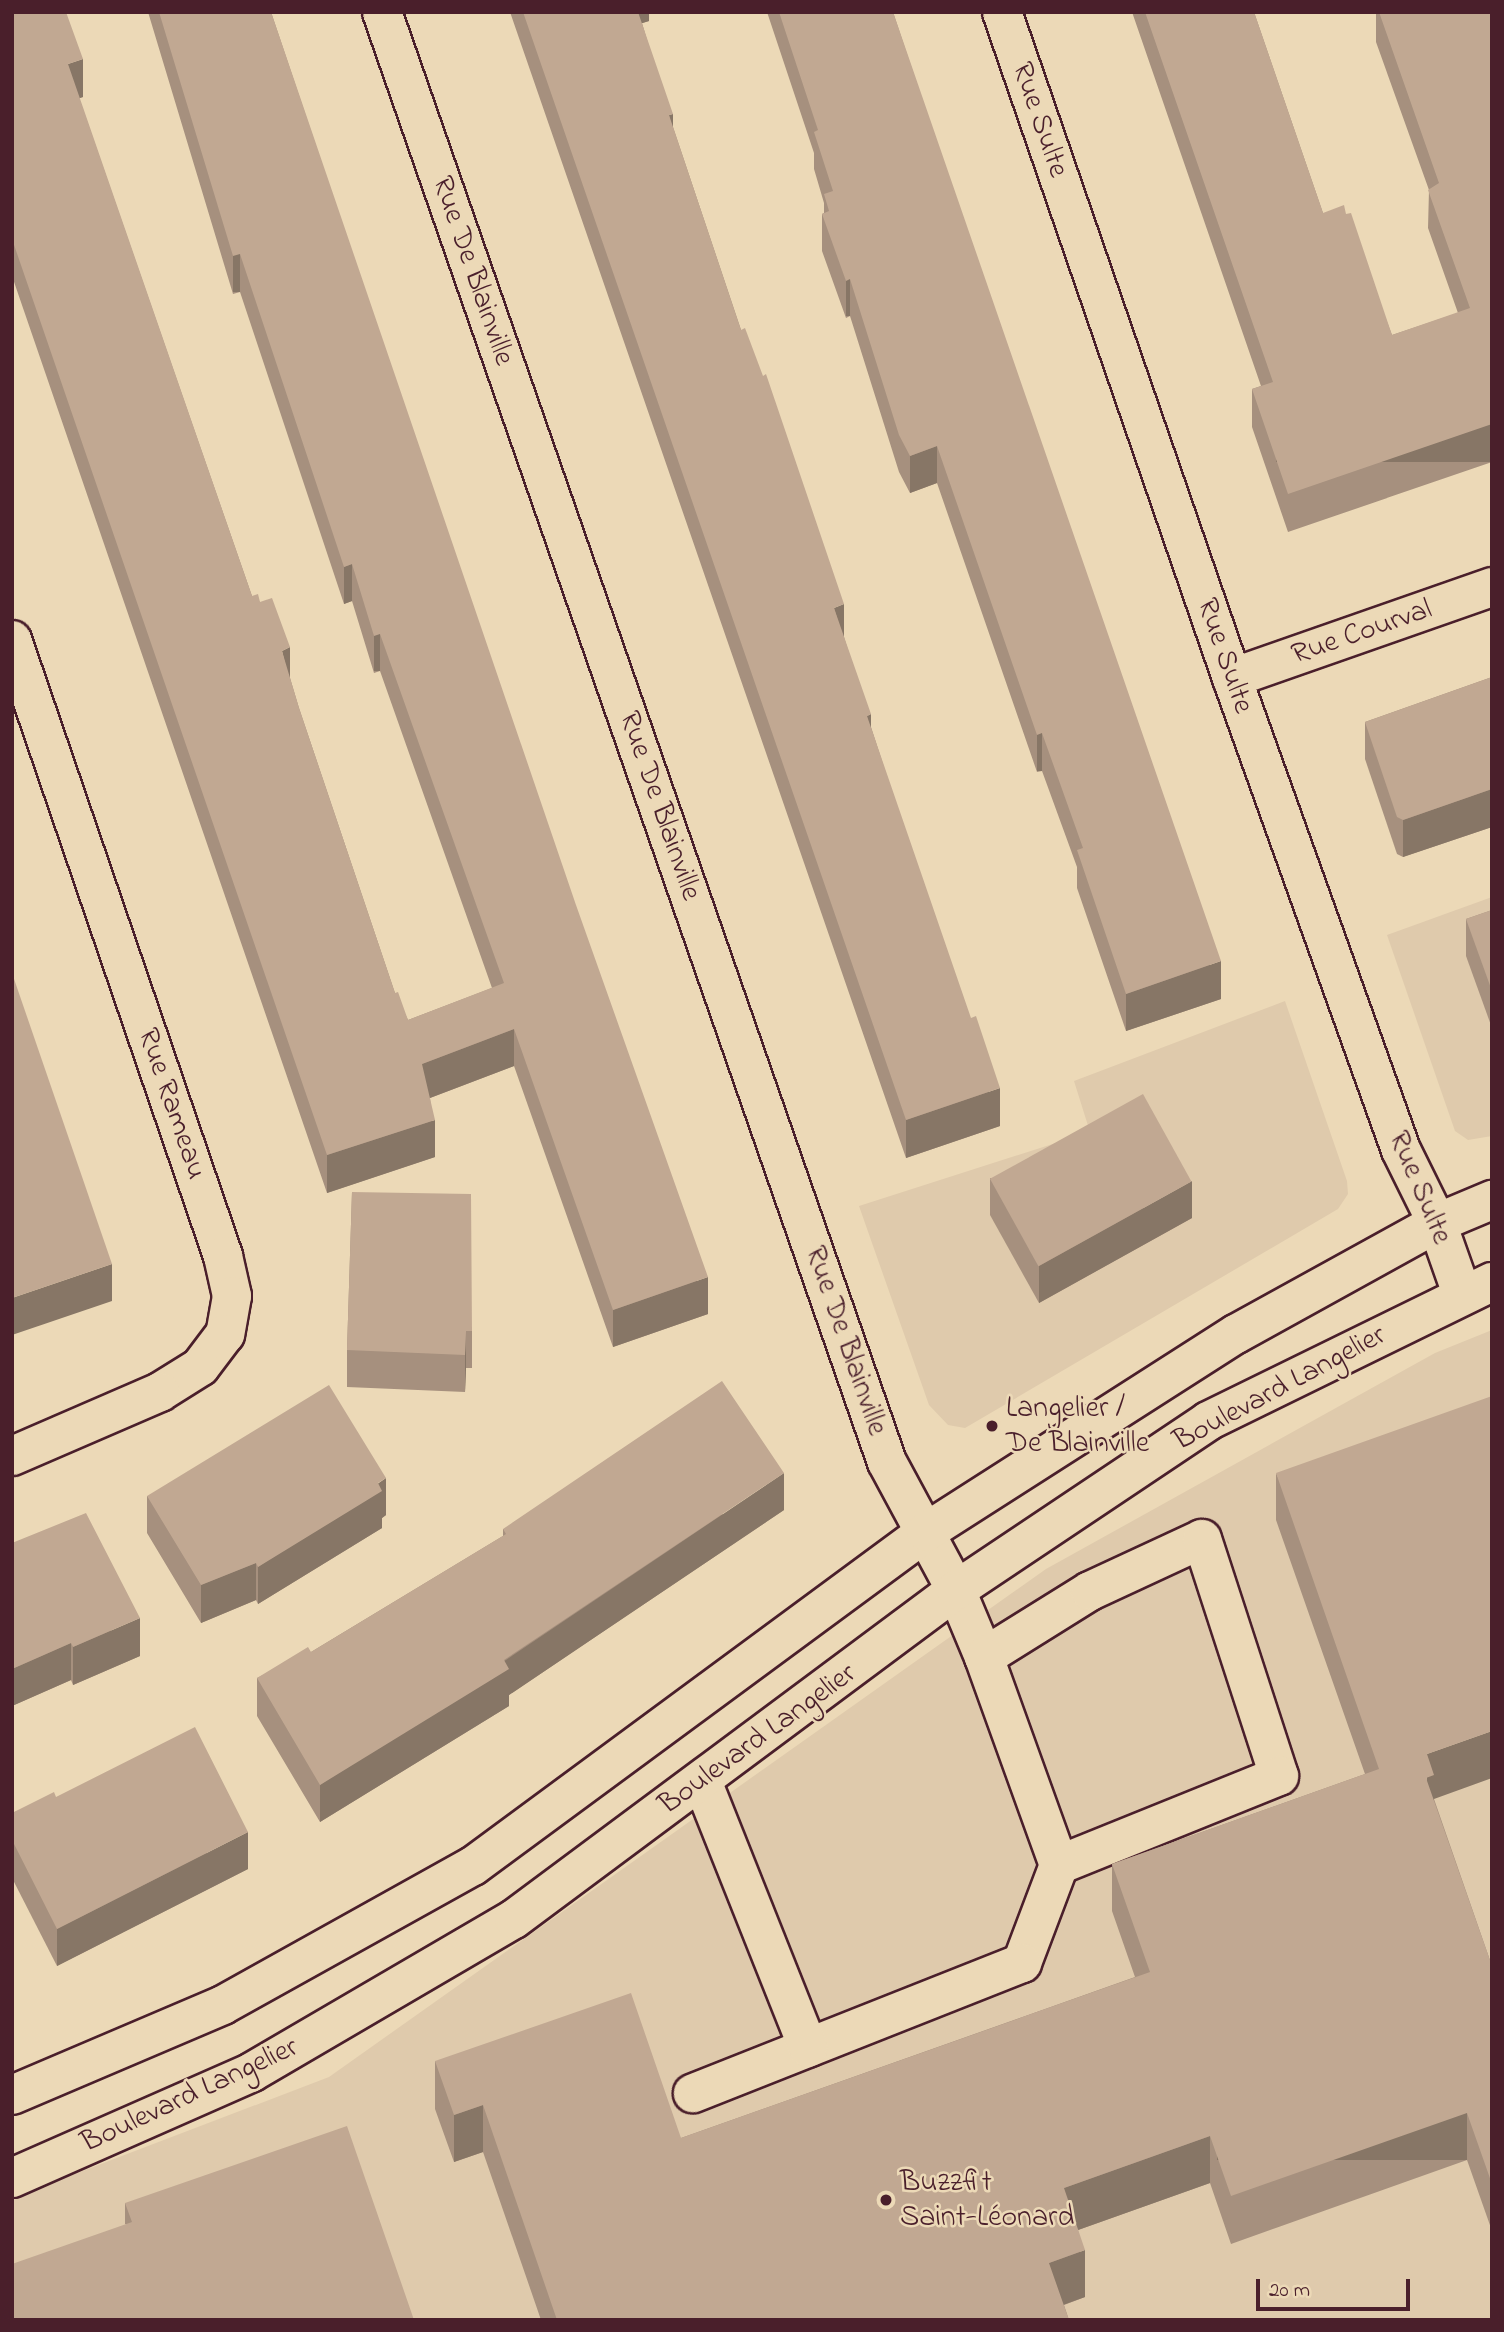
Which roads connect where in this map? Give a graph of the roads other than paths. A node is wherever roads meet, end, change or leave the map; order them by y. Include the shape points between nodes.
1 (382, 12) edge
2 (1002, 12) edge
3 (1492, 587) edge
4 (12, 640) edge
5 (1232, 678) junction
6 (1492, 1200) edge
7 (1437, 1223) junction
8 (1477, 1288) edge
9 (12, 1456) edge
10 (926, 1532) junction
11 (956, 1590) junction
12 (984, 1657) junction
13 (702, 1781) junction
14 (1059, 1865) junction
15 (808, 2048) junction
16 (693, 2093) dead end
17 (12, 2095) edge
18 (12, 2178) edge

1 - 10 street, Rue De Blainville via 887,1461
2 - 5 street, Rue Sulte
3 - 5 street, Rue Courval
4 - 9 street, Rue Rameau via 223,1256 232,1296 225,1334 200,1367 160,1392
5 - 7 street, Rue Sulte via 1401,1150
6 - 7 street, Boulevard Langelier
7 - 8 street, Rue Sulte
7 - 10 street, Boulevard Langelier via 1236,1334
8 - 11 street, Boulevard Langelier via 1208,1421
10 - 11 street, Rue De Blainville
10 - 17 street, Boulevard Langelier via 473,1866 223,2005
11 - 12 street, Rue De Blainville
11 - 13 street, Boulevard Langelier
12 - 14 street, Rue De Blainville
12 - 14 street via 1090,1591 1202,1539 1279,1776
13 - 15 street
13 - 18 street, Boulevard Langelier via 514,1919 252,2072
14 - 15 street via 1022,1963
15 - 16 street

